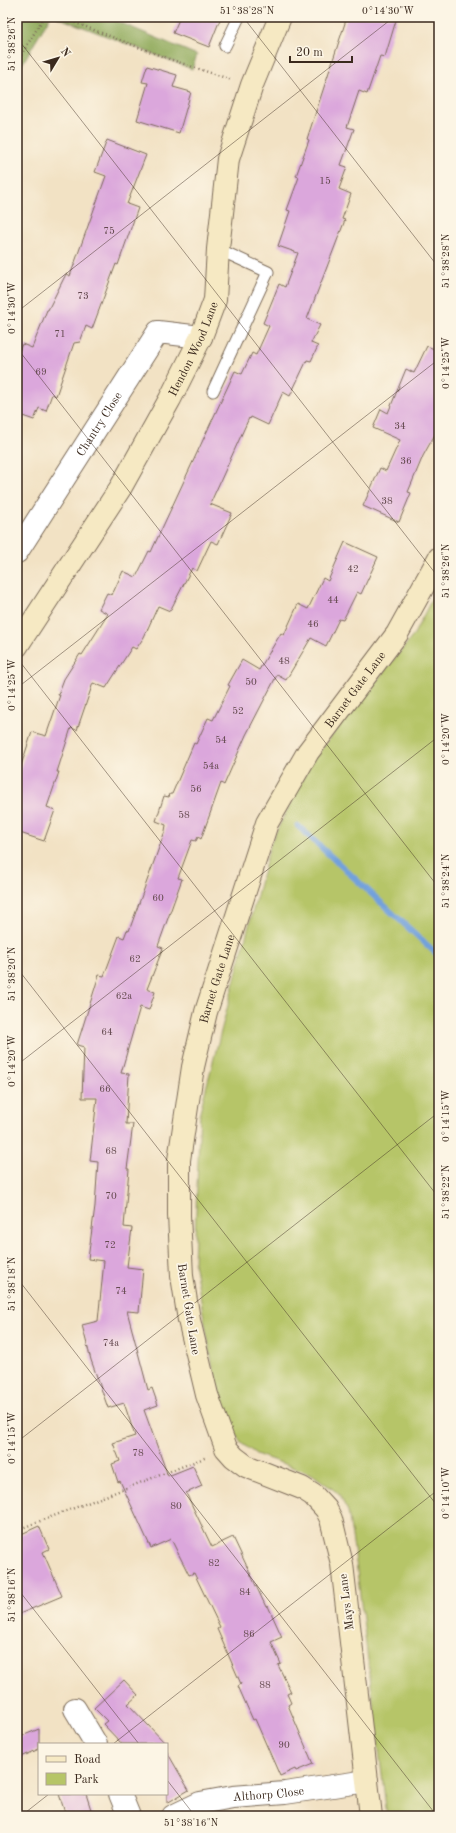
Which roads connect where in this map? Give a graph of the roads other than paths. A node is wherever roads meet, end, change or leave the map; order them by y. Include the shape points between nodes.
1 (239, 17) edge
2 (280, 17) edge
3 (225, 46) dead end
4 (218, 249) junction
5 (201, 337) junction
6 (213, 391) dead end
7 (17, 552) edge
8 (439, 558) edge
9 (17, 646) edge
10 (226, 1448) joint
11 (75, 1709) dead end
12 (95, 1743) edge
13 (367, 1781) junction
14 (120, 1795) edge
15 (129, 1816) edge
16 (173, 1816) edge
17 (371, 1816) edge

1 - 3 lane
2 - 4 street, Hendon Wood Lane via 252,85 228,159
4 - 5 street, Hendon Wood Lane via 215,300
4 - 6 lane via 268,272
5 - 7 street, Chantry Close via 158,332
5 - 9 street, Hendon Wood Lane via 121,487
8 - 10 street, Barnet Gate Lane via 397,634 308,752 267,823 206,1012 193,1067 179,1160 179,1215 182,1276 189,1320 207,1394
10 - 13 street, Mays Lane via 234,1458 246,1466 302,1488 313,1495 331,1519 342,1564
11 - 12 street
13 - 16 street, Althorp Close via 207,1801
13 - 17 street, Mays Lane
14 - 15 street

